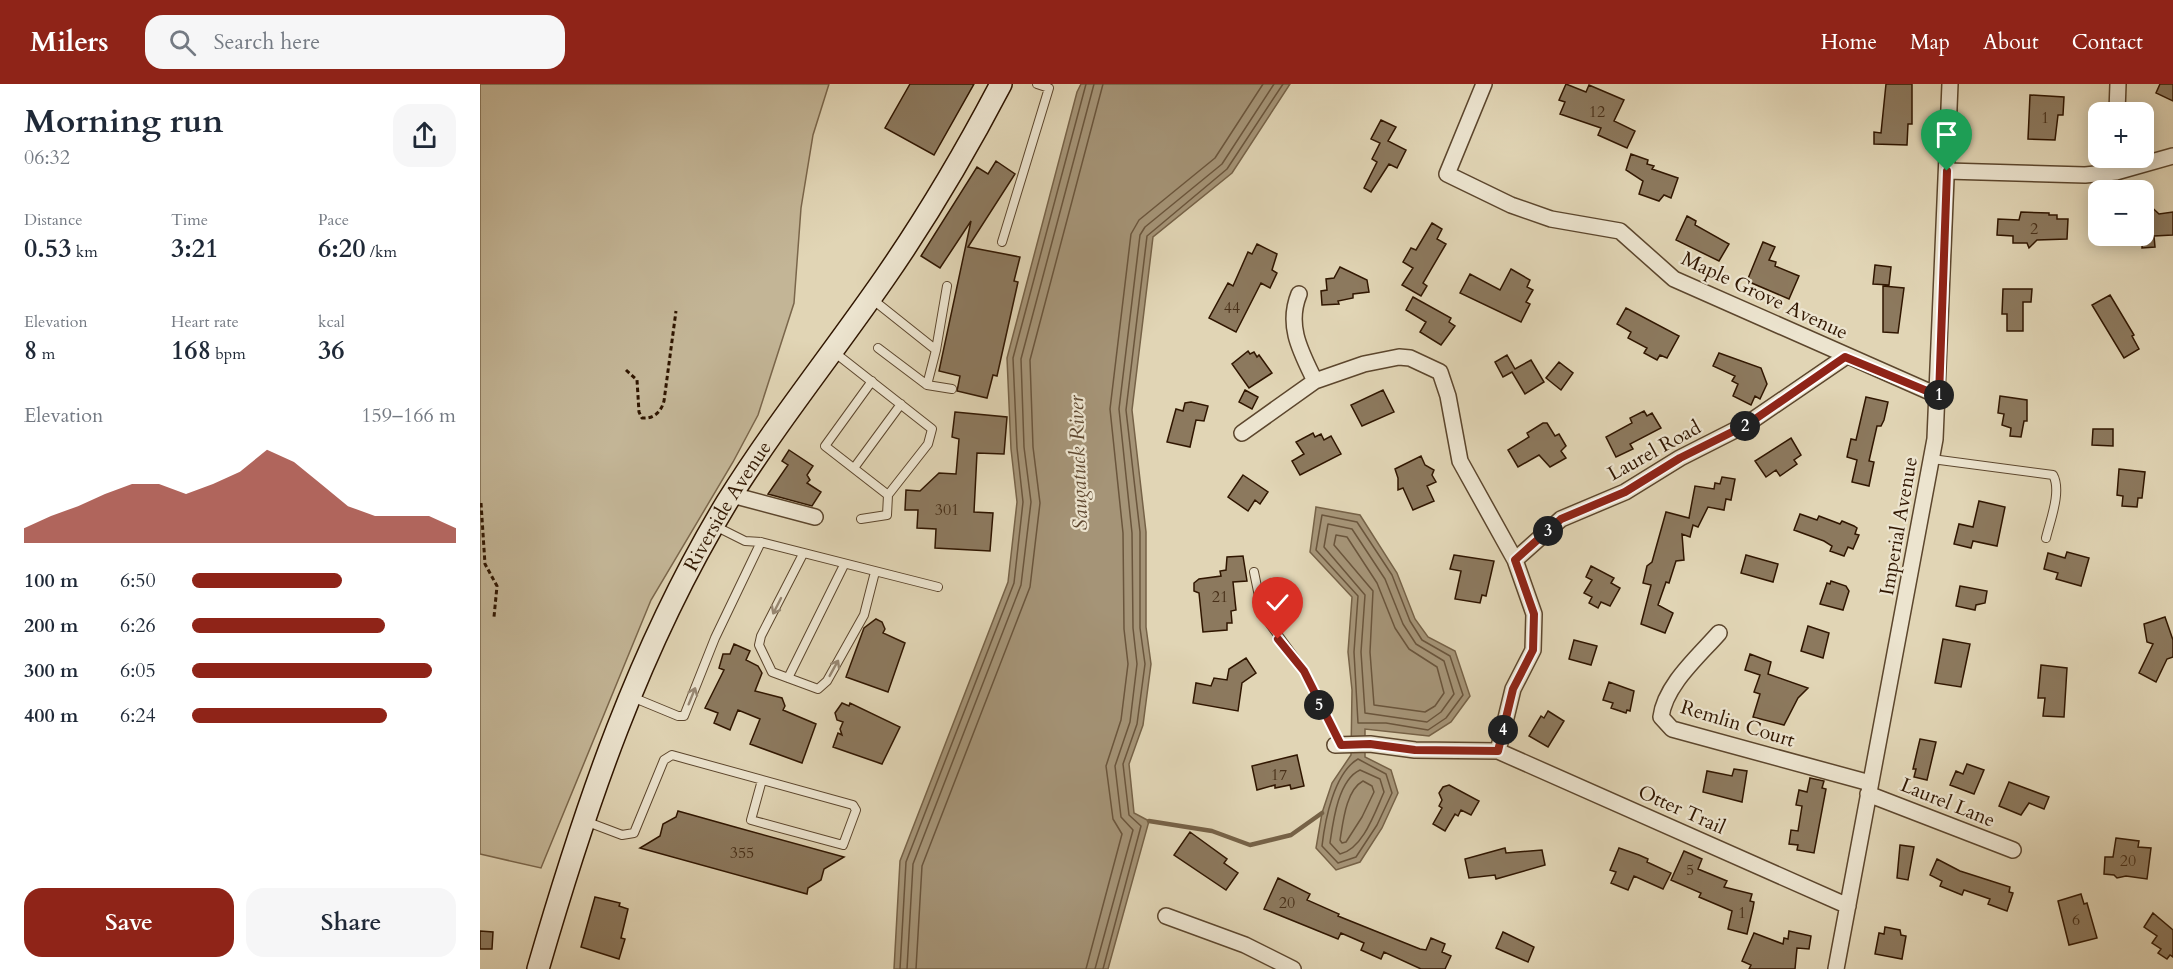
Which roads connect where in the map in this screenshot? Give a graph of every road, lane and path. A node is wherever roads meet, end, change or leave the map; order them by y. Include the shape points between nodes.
1 (1001, 84) edge
2 (1037, 84) edge
3 (1484, 84) edge
4 (1950, 84) edge
5 (2118, 84) edge
6 (2117, 102) edge
7 (2173, 156) edge
8 (2154, 159) edge
9 (2107, 168) edge
10 (1947, 171) junction
11 (1002, 242) dead end
12 (947, 286) dead end
13 (1299, 294) dead end
14 (871, 298) junction
15 (676, 311) dead end
16 (878, 348) dead end
17 (936, 350) junction
18 (832, 351) junction
19 (1845, 357) junction
20 (626, 370) dead end
21 (872, 381) junction
22 (1315, 381) junction
23 (927, 385) junction
24 (952, 389) dead end
25 (1939, 396) junction
26 (901, 404) junction
27 (1242, 433) dead end
28 (1932, 459) junction
29 (854, 468) junction
30 (732, 495) junction
31 (888, 495) junction
32 (480, 502) edge
33 (815, 517) dead end
34 (861, 519) dead end
35 (714, 525) junction
36 (2046, 538) dead end
37 (761, 542) junction
38 (803, 554) junction
39 (1515, 560) junction
40 (844, 565) junction
41 (875, 572) junction
42 (1254, 572) dead end
43 (938, 587) dead end
44 (494, 617) dead end
45 (1719, 633) dead end
46 (788, 678) junction
47 (630, 696) junction
48 (1338, 745) joint
49 (1498, 751) junction
50 (762, 780) junction
51 (1869, 788) junction
52 (583, 821) junction
53 (2013, 850) dead end
54 (1848, 906) junction
55 (1166, 916) dead end
56 (538, 969) edge
57 (1293, 969) edge
58 (1836, 969) edge

1 - 14 main road, Riverside Avenue via 937,198
2 - 11 lane via 1048,88
3 - 19 street, Maple Grove Avenue via 1447,174 1541,216 1620,231 1674,279
4 - 10 street, Imperial Avenue
5 - 6 street
7 - 8 street
9 - 10 street via 2085,175
10 - 25 street, Imperial Avenue
12 - 17 lane
13 - 22 street via 1293,310 1293,327
14 - 17 lane
14 - 18 main road, Riverside Avenue
15 - 20 path via 664,401 653,416 642,418 637,380
16 - 23 lane
17 - 23 lane
18 - 21 lane
18 - 30 main road, Riverside Avenue
19 - 25 street, Maple Grove Avenue
19 - 39 street, Laurel Road via 1748,424 1680,458 1625,492 1561,519
21 - 26 lane
21 - 29 lane via 825,446
22 - 27 street
22 - 39 street via 1399,357 1420,361 1440,372 1460,460
23 - 24 lane
25 - 28 street, Imperial Avenue
26 - 29 lane
26 - 31 lane via 932,429 928,444
28 - 36 lane via 2053,475 2057,481
28 - 51 street, Imperial Avenue
29 - 31 lane
30 - 33 street
30 - 35 main road, Riverside Avenue
31 - 34 lane via 887,515
32 - 44 path via 485,564 497,586
35 - 37 lane via 744,541
35 - 47 main road, Riverside Avenue
37 - 38 lane
47 -> 37 lane via 684,716 715,638
38 - 40 lane
38 -> 46 lane via 759,645 772,672
39 - 49 street via 1534,614 1533,650 1513,689
40 - 41 lane
40 - 46 lane
41 - 43 lane
46 -> 41 lane via 818,689 827,681 864,615
42 - 48 lane via 1261,606 1304,671
45 - 51 street, Remlin Court via 1663,705 1661,717 1672,729
47 - 52 main road, Riverside Avenue
48 - 49 street, Otter Trail
49 - 54 street, Otter Trail
50 - 50 lane via 853,806 856,810 843,846 751,820
50 - 52 lane via 672,755 664,760 634,833 622,835
51 - 53 street, Laurel Lane
51 - 54 street, Imperial Avenue
52 - 56 main road, Riverside Avenue
54 - 58 street, Imperial Avenue
55 - 57 street via 1245,945

